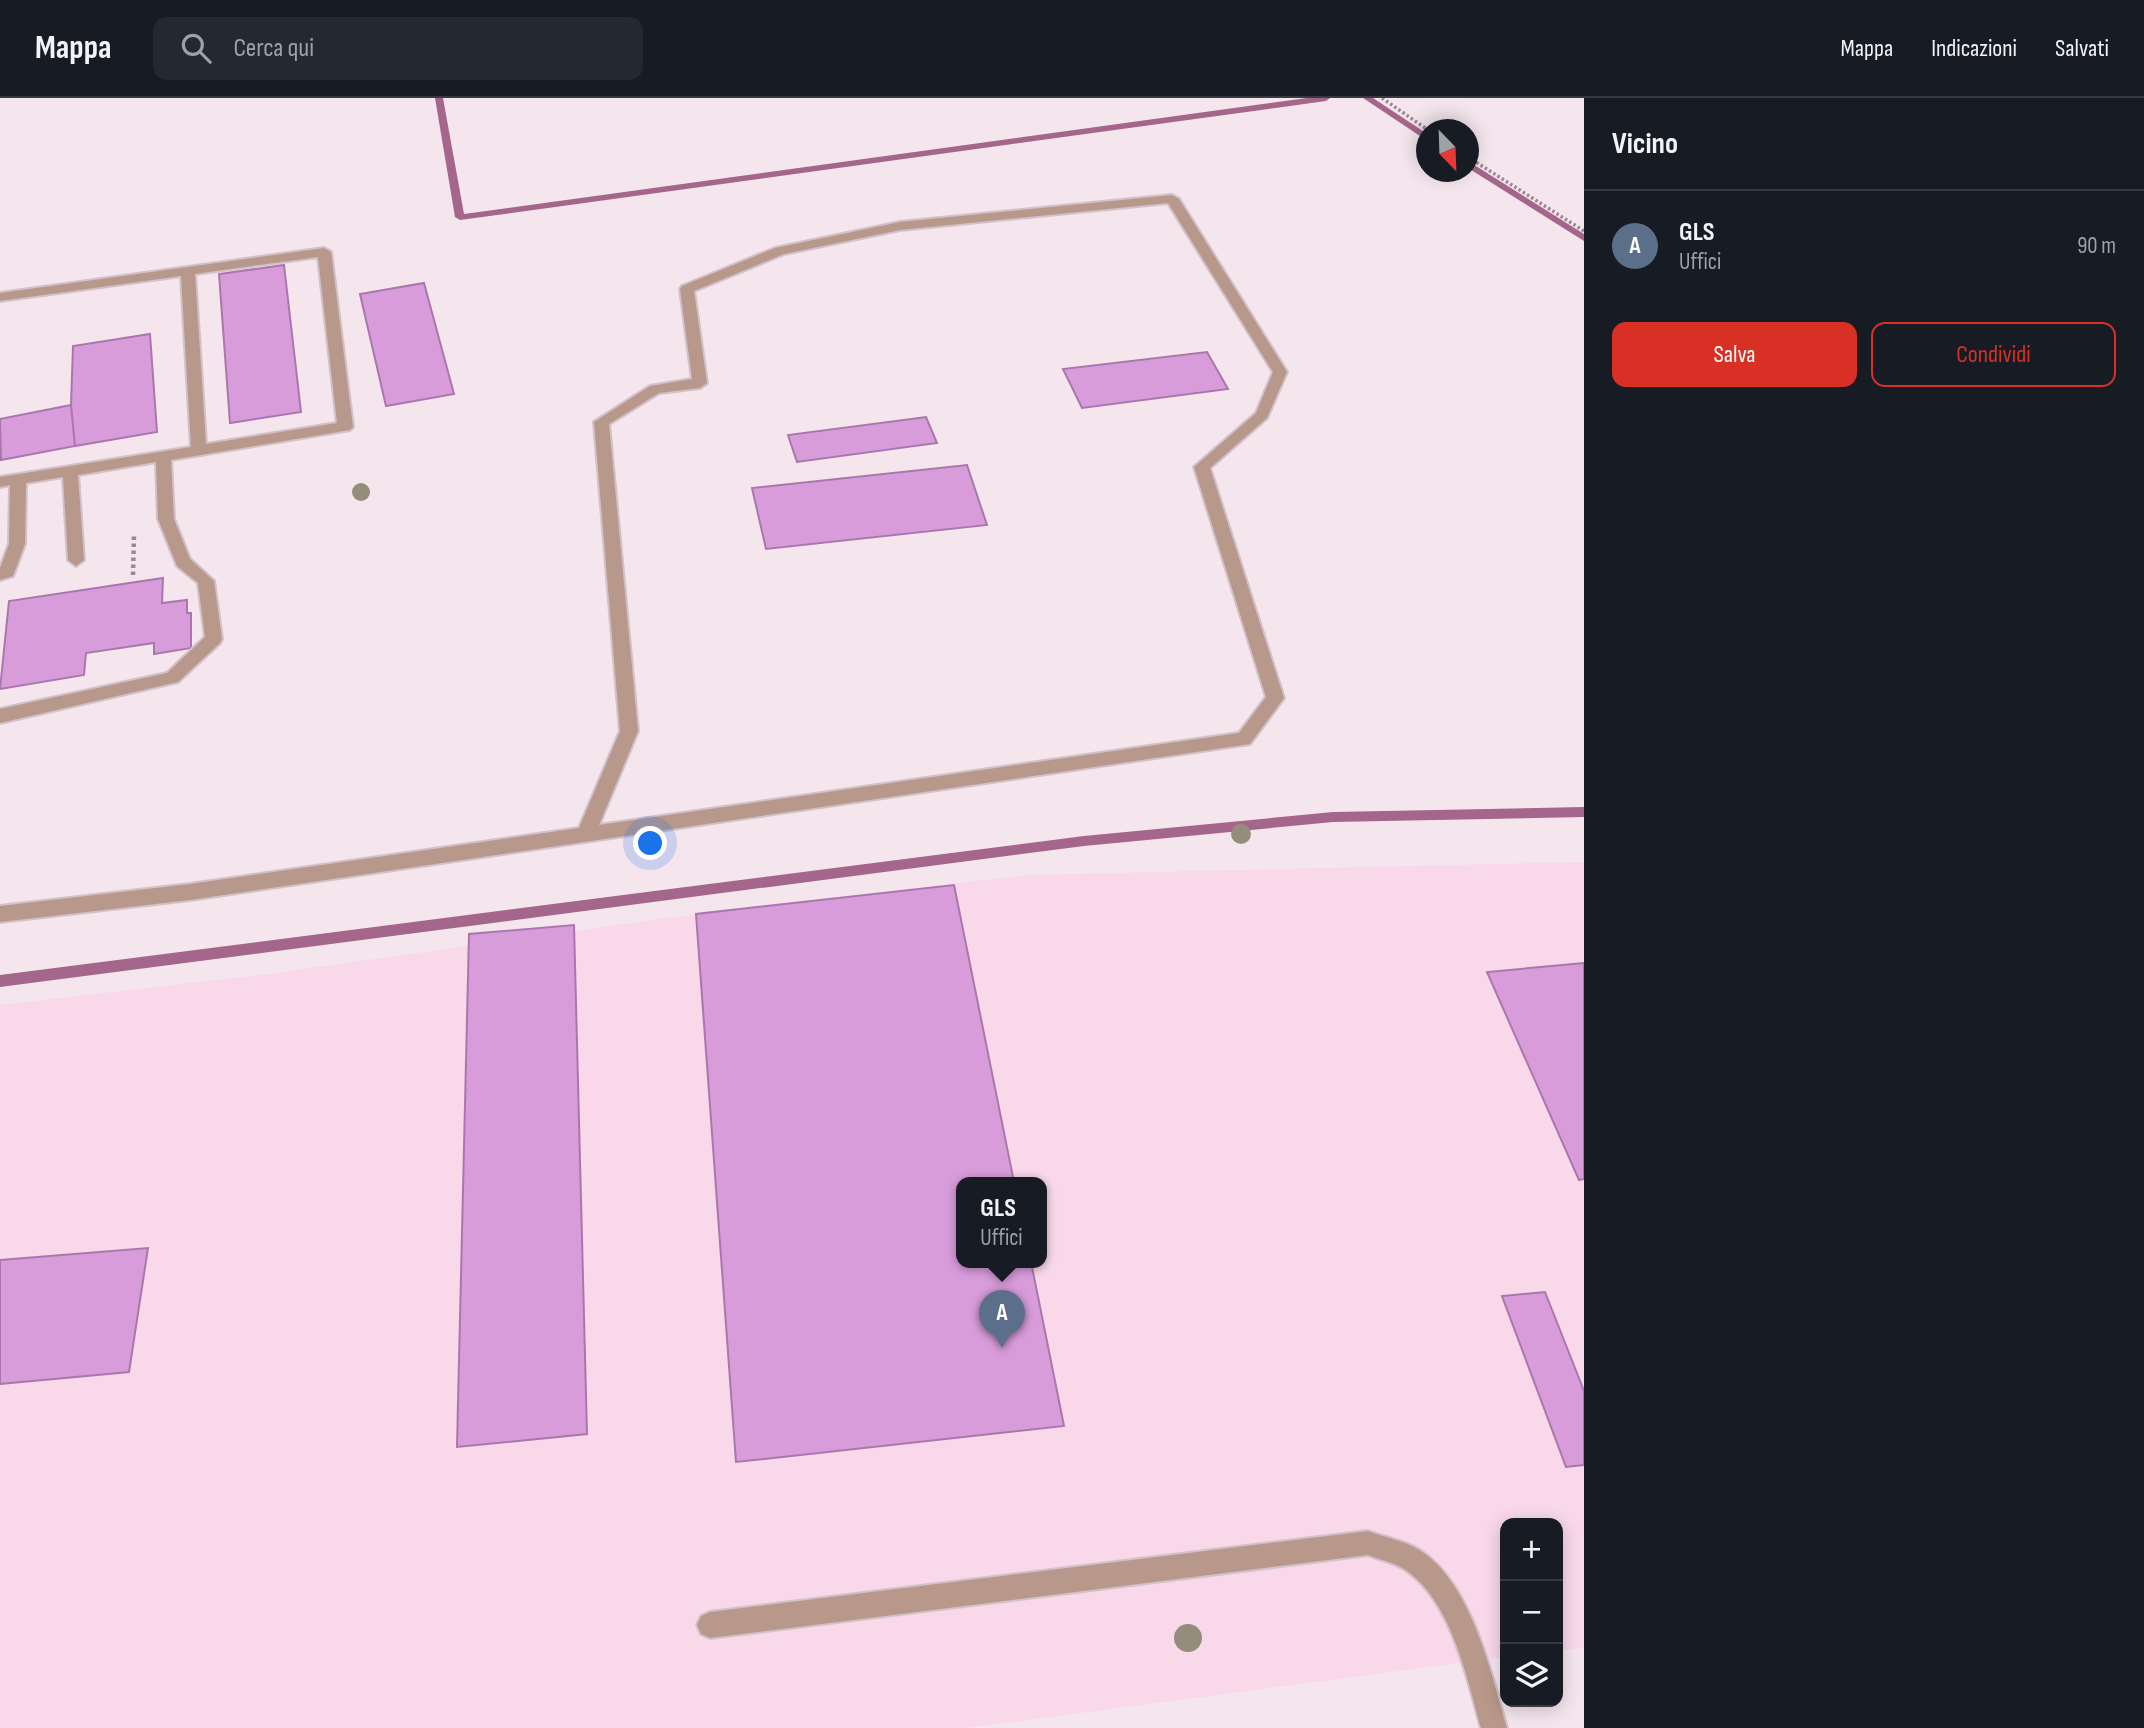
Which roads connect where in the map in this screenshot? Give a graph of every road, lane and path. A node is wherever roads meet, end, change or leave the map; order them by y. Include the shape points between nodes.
1 (1382, 98) edge
2 (1416, 122) edge
3 (1479, 164) edge
4 (1584, 231) edge
5 (188, 271) junction
6 (0, 298) edge
7 (199, 450) junction
8 (163, 456) junction
9 (70, 470) junction
10 (18, 478) junction
11 (0, 482) edge
12 (76, 560) dead end
13 (0, 574) edge
14 (0, 716) edge
15 (586, 834) junction
16 (0, 914) edge
17 (710, 1625) dead end
18 (1494, 1728) edge

1 - 2 path
3 - 4 path
5 - 6 lane
5 - 7 lane
5 - 7 lane via 324,252 345,427
7 - 8 lane
8 - 9 lane
8 - 14 lane via 166,519 183,562 206,581 214,639 172,678
9 - 10 lane
9 - 12 lane
10 - 11 lane
10 - 13 lane via 17,544 7,572
15 - 15 lane via 1244,739 1275,698 1202,467 1262,415 1280,372 1172,199 900,226 780,251 687,289 700,383 655,389 601,422 629,731
15 - 16 lane via 190,892
17 - 18 lane via 1368,1543 1416,1562 1453,1606

